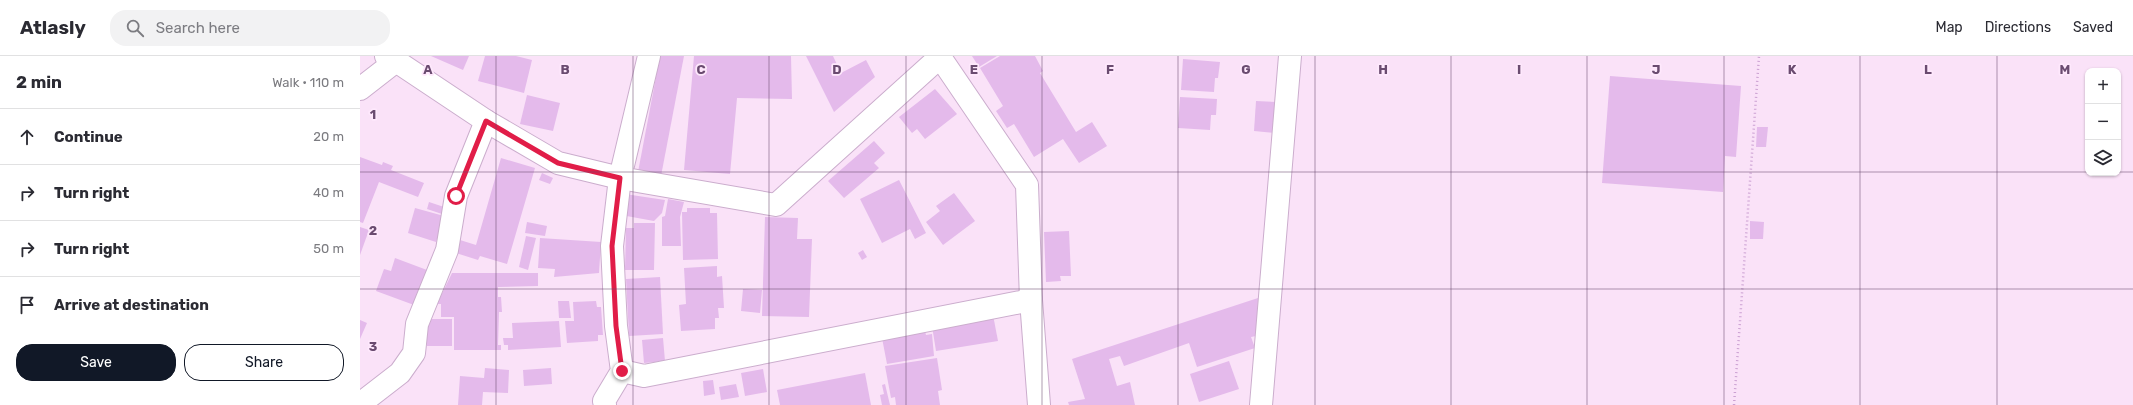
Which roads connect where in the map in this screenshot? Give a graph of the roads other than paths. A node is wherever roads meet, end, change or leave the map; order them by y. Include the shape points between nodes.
1 (649, 56) edge
2 (1290, 56) edge
3 (941, 57) edge
4 (391, 58) edge
5 (360, 89) edge
6 (486, 121) junction
7 (620, 178) junction
8 (1031, 300) junction
9 (622, 371) junction
10 (360, 404) edge
11 (605, 405) edge
12 (1039, 405) edge
13 (1261, 405) edge

1 - 7 street
2 - 13 street
3 - 7 street via 776,205
3 - 8 street via 1027,185
4 - 5 street
4 - 6 street
6 - 7 street via 558,163
6 - 10 street via 456,196 447,250 417,324 414,353 400,373
7 - 9 street via 612,246 616,326
8 - 9 street via 644,376
8 - 12 street
9 - 11 street via 604,401

